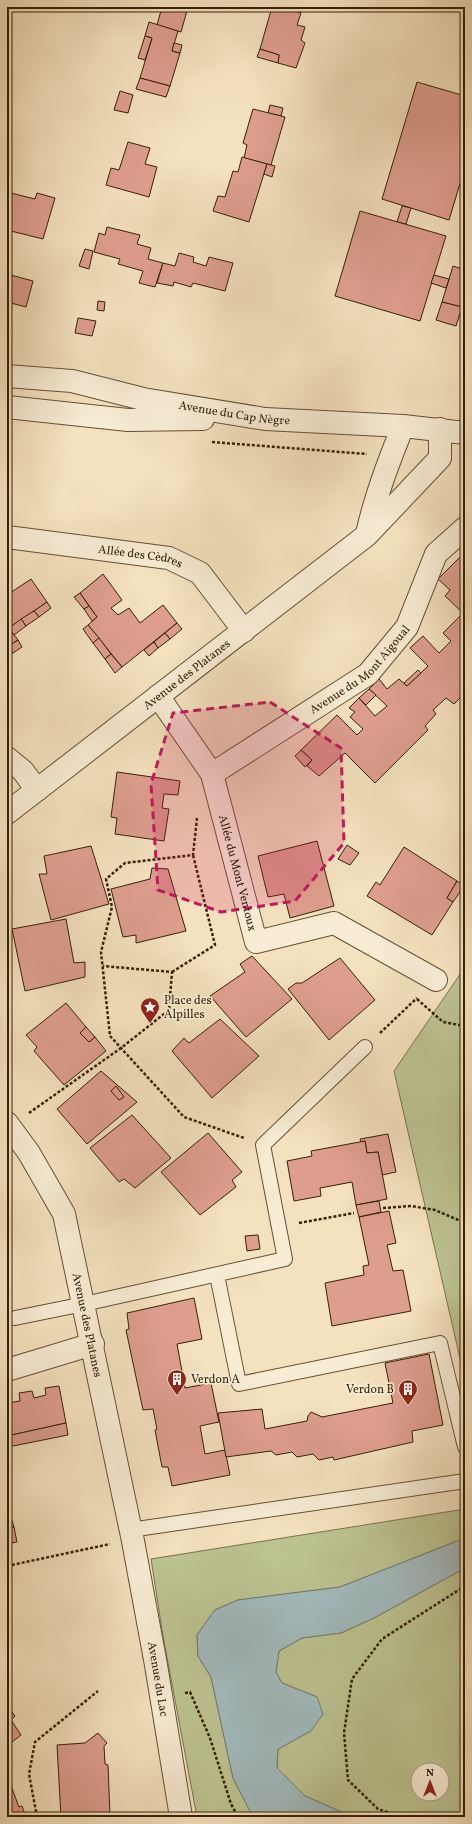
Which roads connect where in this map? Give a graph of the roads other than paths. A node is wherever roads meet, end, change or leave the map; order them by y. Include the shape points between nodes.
1 (7, 376) edge
2 (7, 407) edge
3 (265, 419) junction
4 (403, 426) junction
5 (440, 429) junction
6 (465, 433) edge
7 (465, 528) edge
8 (367, 536) junction
9 (7, 538) edge
10 (244, 631) junction
11 (158, 696) junction
12 (7, 758) edge
13 (212, 774) junction
14 (37, 790) junction
15 (7, 813) edge
16 (436, 980) road end
17 (365, 1048) road end
18 (8, 1124) edge
19 (217, 1274) junction
20 (84, 1304) junction
21 (15, 1318) dead end
22 (93, 1344) junction
23 (7, 1370) edge
24 (465, 1447) edge
25 (465, 1481) edge
26 (132, 1535) junction
27 (181, 1817) edge

1 - 3 street, Avenue du Cap Nègre via 72,381 143,399
2 - 3 street via 128,420
3 - 4 street, Avenue du Cap Nègre
4 - 5 street, Avenue du Cap Nègre
4 - 8 street via 371,513
5 - 6 street, Avenue du Cap Nègre
5 - 8 street, Avenue des Platanes via 440,458
7 - 13 street, Avenue du Mont Aigoual via 436,554 407,627 368,674
8 - 10 street, Avenue des Platanes
9 - 10 street, Allée des Cèdres via 170,558 200,573
10 - 11 street, Avenue des Platanes
11 - 13 street, Allée du Mont Ventoux
11 - 14 street, Avenue des Platanes
12 - 14 street via 23,771
13 - 16 street, Allée du Mont Ventoux via 256,942 334,923
14 - 15 street, Avenue des Platanes
17 - 19 lane via 263,1145 285,1259
18 - 20 street, Avenue des Platanes via 29,1153 64,1214
19 - 20 lane
19 - 24 lane via 238,1384 440,1343
20 - 21 lane
20 - 22 street, Avenue des Platanes
22 - 23 street
22 - 26 street, Avenue des Platanes
25 - 26 lane
26 - 27 street, Avenue du Lac

